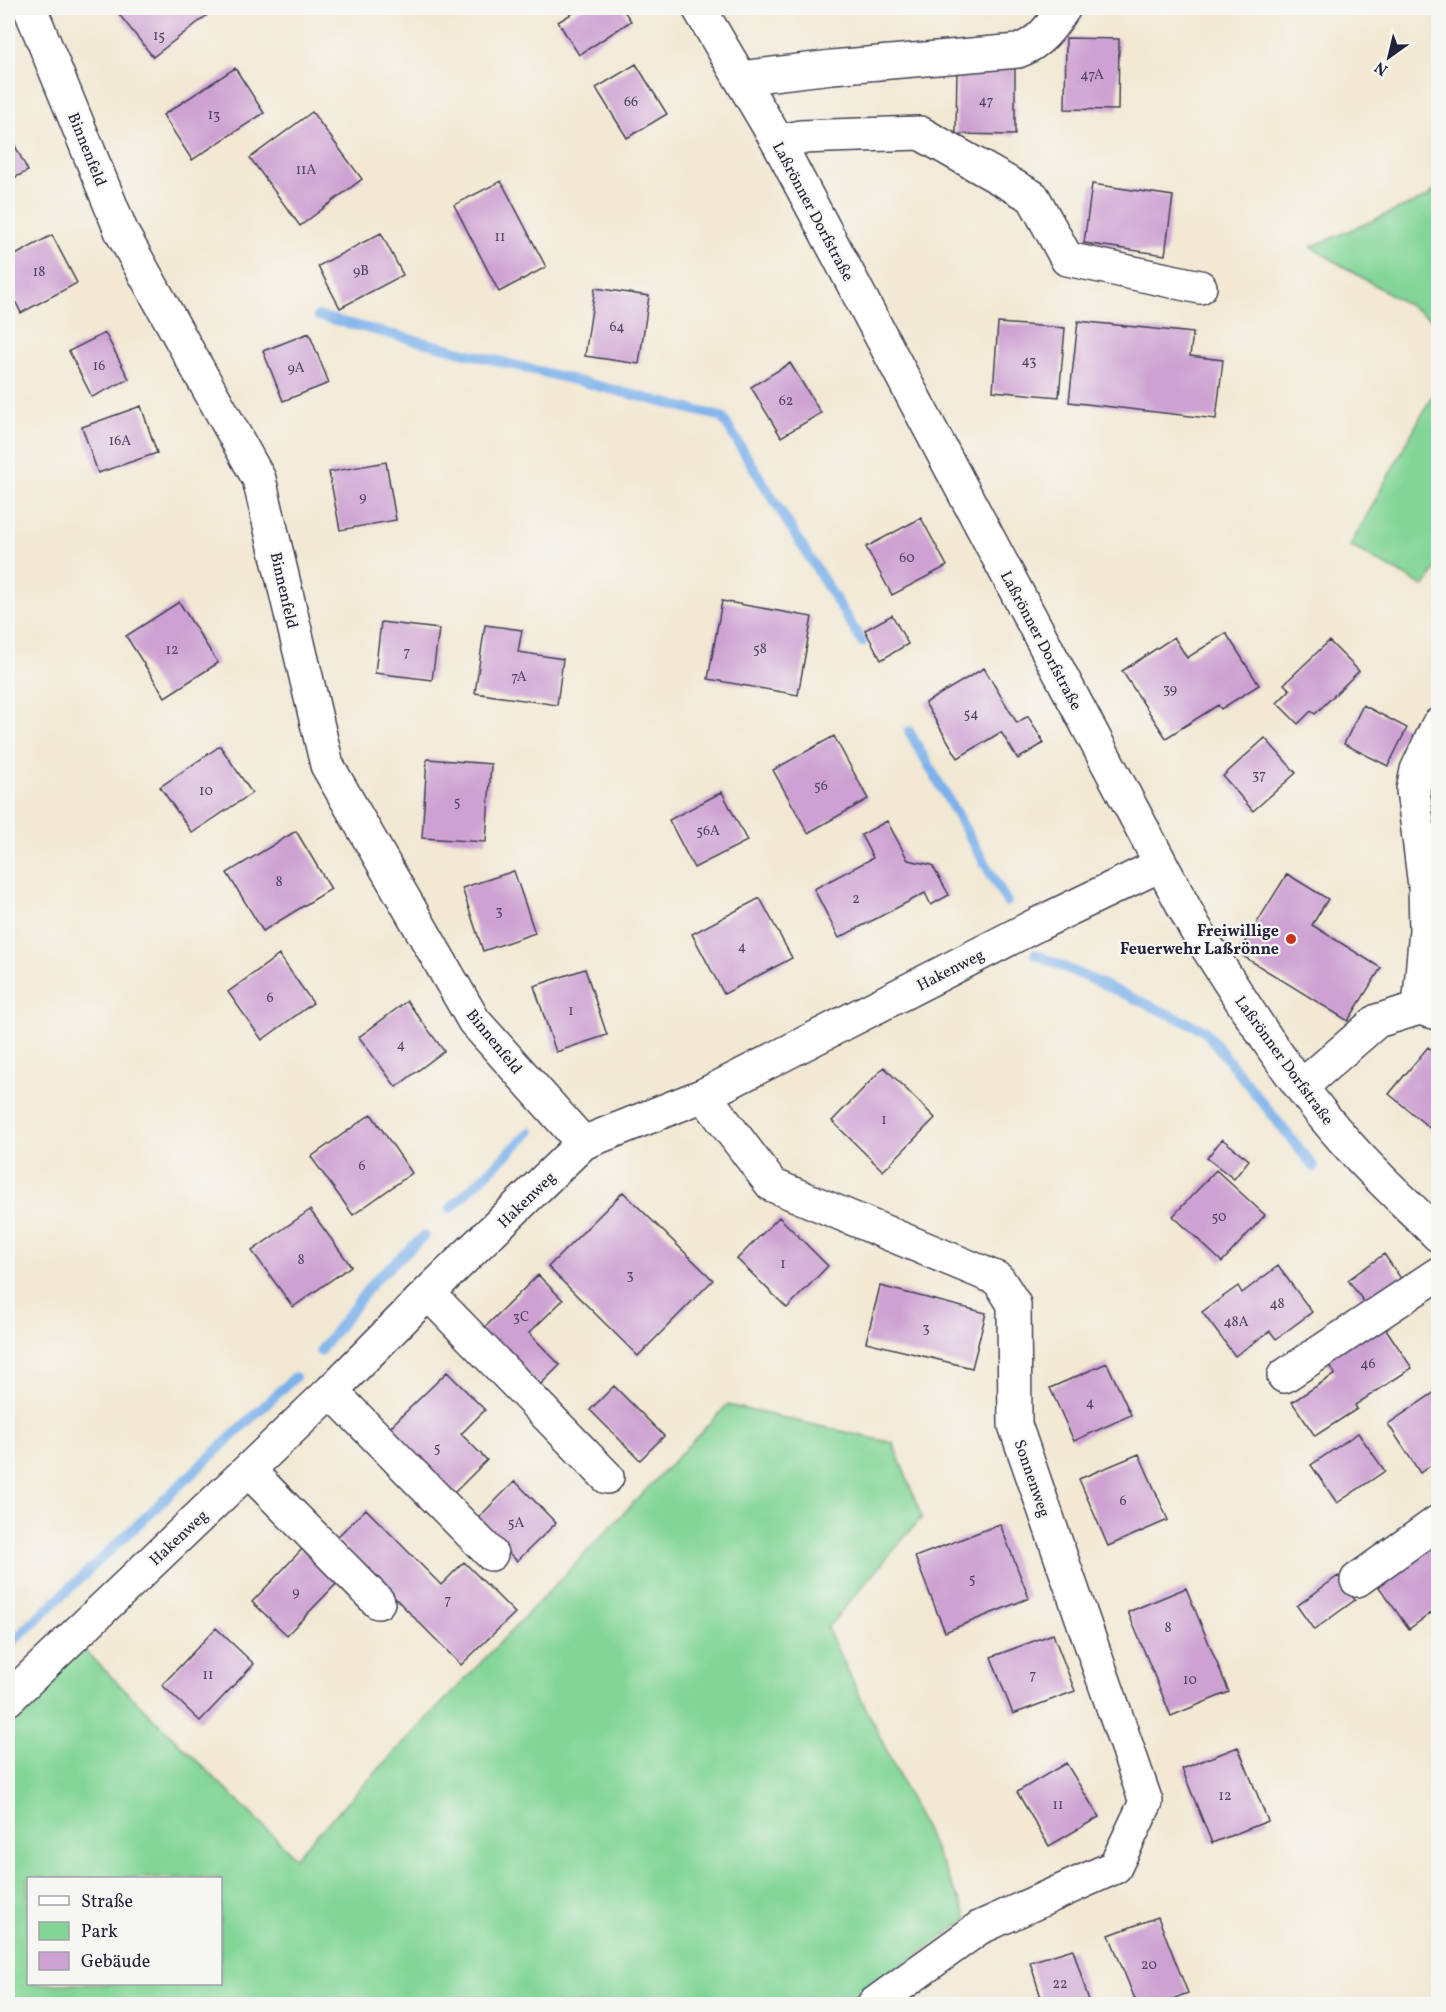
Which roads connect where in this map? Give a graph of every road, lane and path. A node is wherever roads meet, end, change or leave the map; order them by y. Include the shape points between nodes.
1 (30, 8) edge
2 (699, 8) edge
3 (1064, 8) edge
4 (740, 78) junction
5 (778, 142) junction
6 (1200, 287) dead end
7 (1438, 725) edge
8 (1160, 865) junction
9 (1432, 922) edge
10 (1429, 1011) edge
11 (1301, 1087) junction
12 (704, 1095) junction
13 (583, 1143) junction
14 (1438, 1235) edge
15 (1438, 1274) edge
16 (428, 1293) junction
17 (1284, 1376) dead end
18 (331, 1391) junction
19 (248, 1470) junction
20 (607, 1477) dead end
21 (1438, 1522) edge
22 (491, 1554) dead end
23 (1357, 1580) dead end
24 (378, 1602) dead end
25 (8, 1699) edge
26 (874, 2004) edge

1 - 13 street, Binnenfeld via 122,233 259,479 327,765 474,1021
2 - 4 street, Laßrönner Dorfstraße
3 - 4 street via 1050,29 1030,47 1018,51
4 - 5 street, Laßrönner Dorfstraße
5 - 6 street via 800,137 920,134 1033,197 1067,259
5 - 8 street, Laßrönner Dorfstraße
7 - 9 street via 1417,770 1413,790
8 - 11 street, Laßrönner Dorfstraße via 1195,928
8 - 12 street, Hakenweg
9 - 10 street
10 - 11 street via 1377,1021
11 - 14 street, Laßrönner Dorfstraße via 1351,1148
12 - 13 street, Hakenweg
12 - 26 street, Sonnenweg via 772,1185 998,1279 1014,1304 1015,1425 1146,1802 1115,1867 979,1928
13 - 16 street, Hakenweg
15 - 17 street
16 - 18 street, Hakenweg
16 - 20 street
18 - 19 street, Hakenweg
18 - 22 street
19 - 24 street
19 - 25 street, Hakenweg
21 - 23 street

